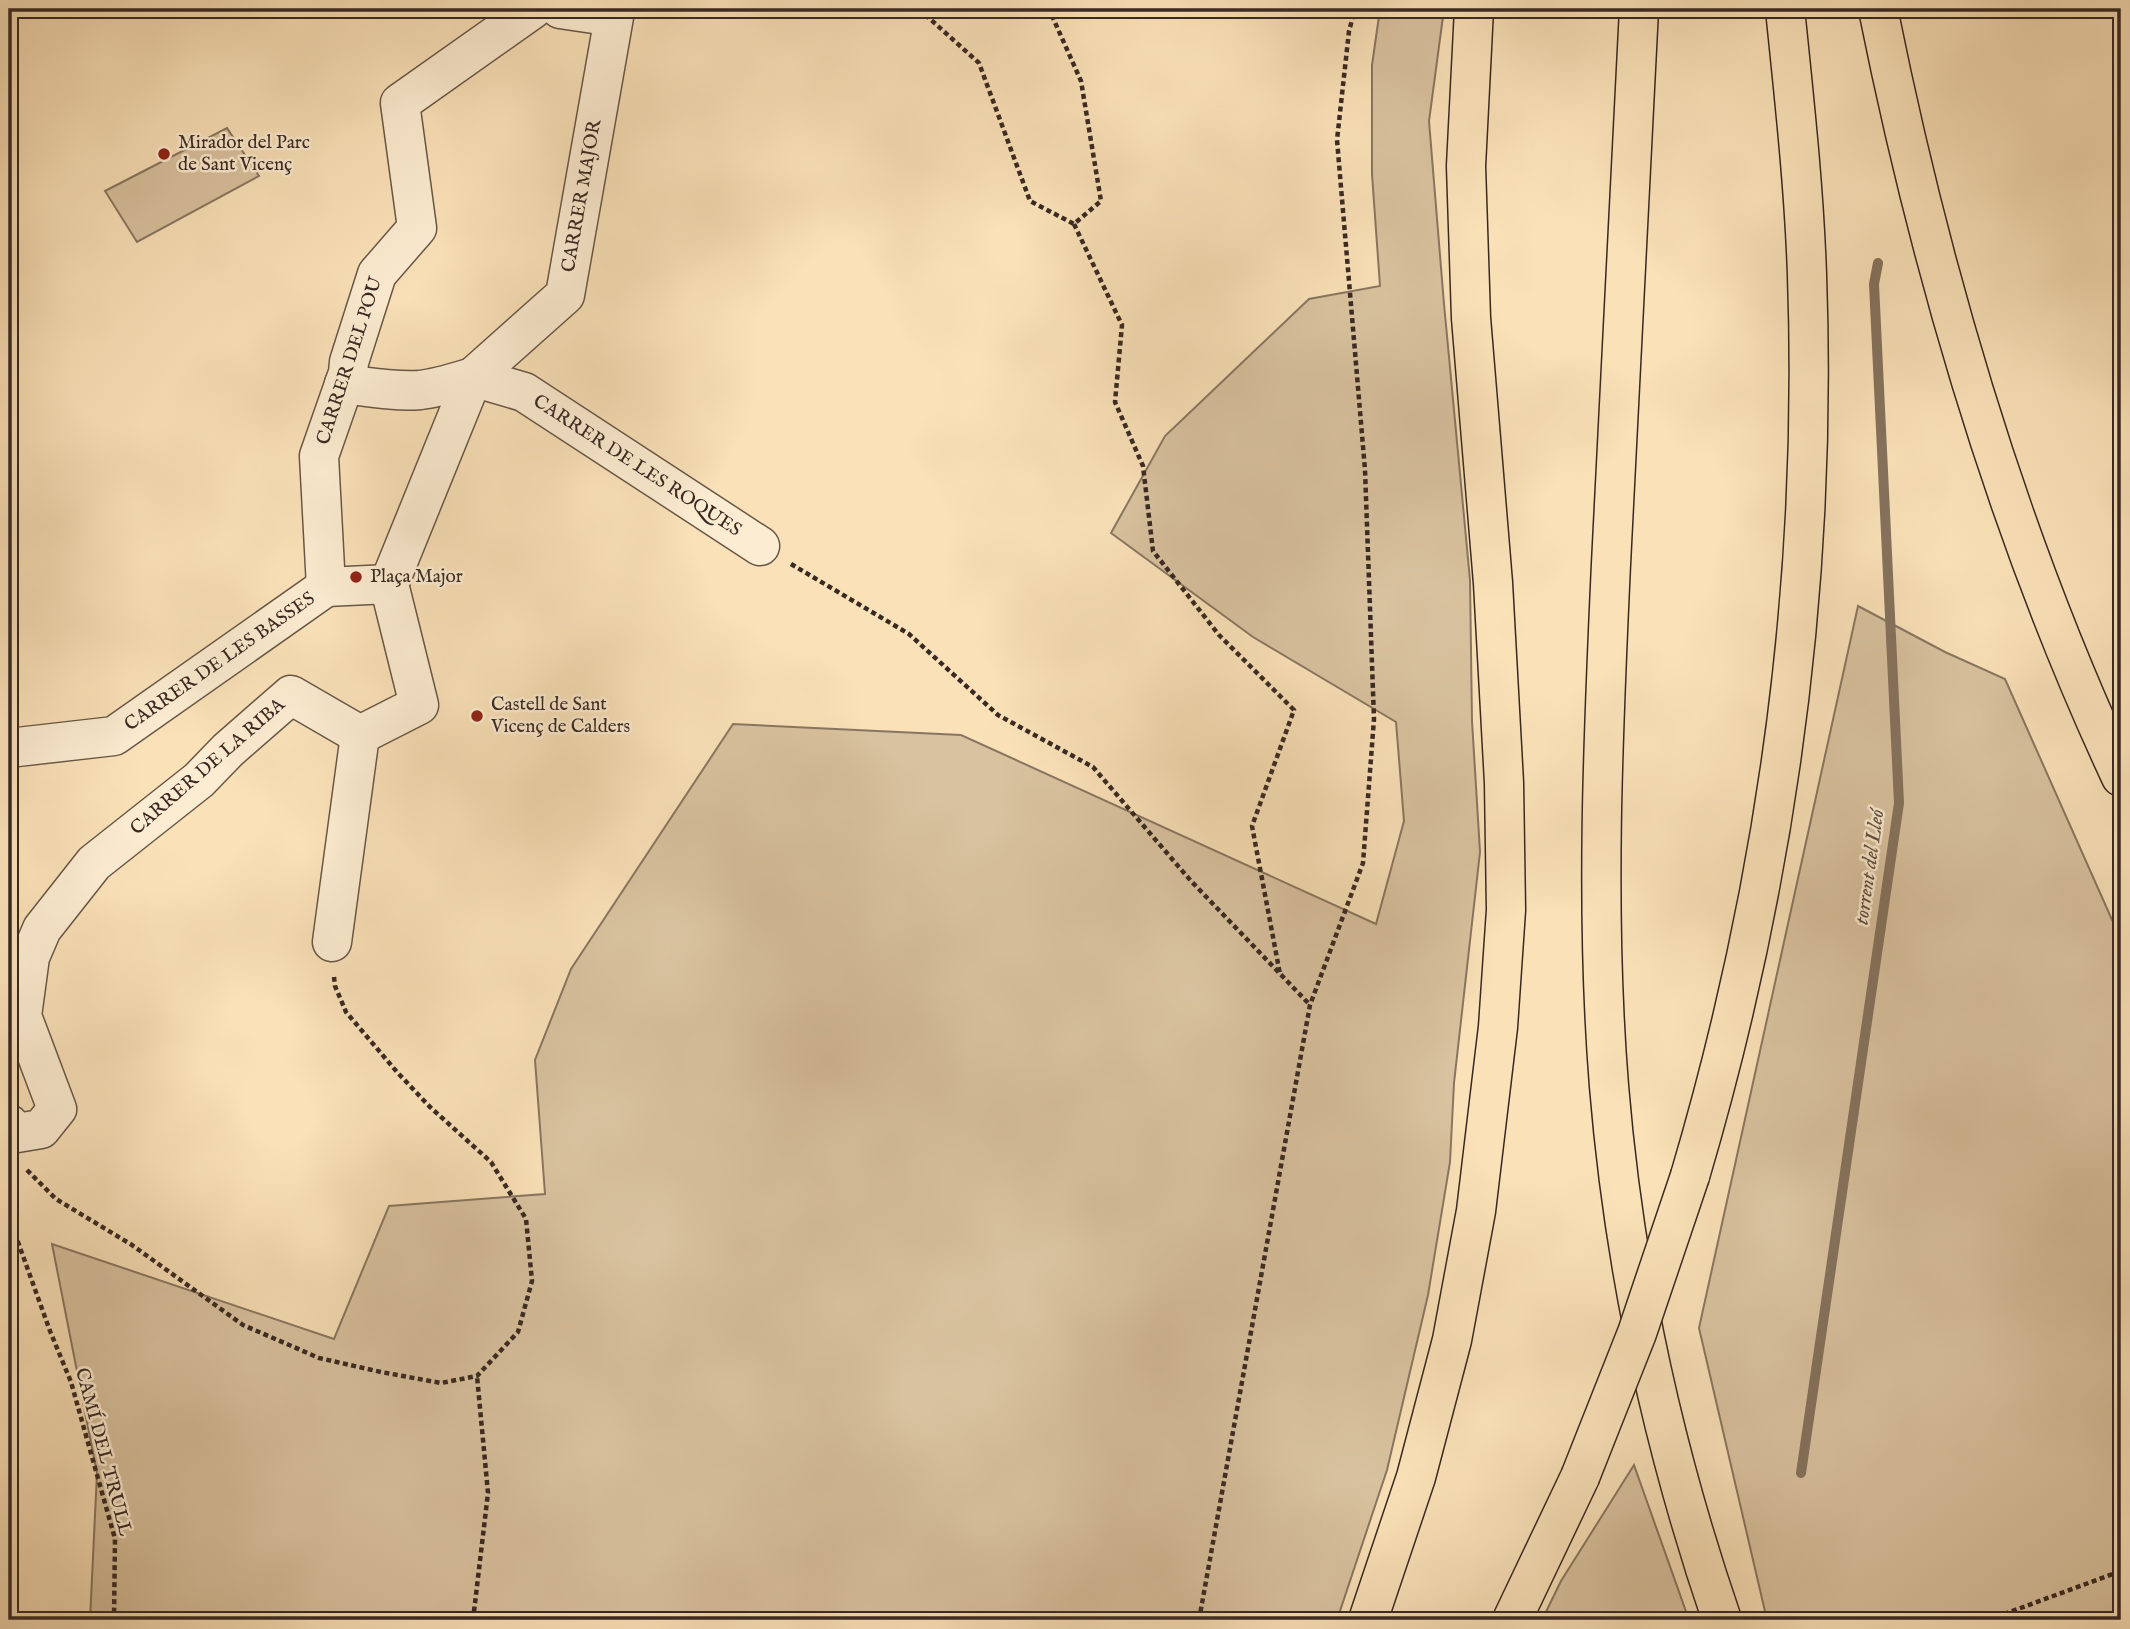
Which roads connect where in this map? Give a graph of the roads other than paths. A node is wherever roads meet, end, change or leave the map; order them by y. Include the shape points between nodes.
1 (533, 9) edge
2 (560, 9) edge
3 (1475, 9) edge
4 (1639, 9) edge
5 (1785, 9) edge
6 (1878, 9) edge
7 (473, 377) junction
8 (344, 384) junction
9 (760, 546) road end
10 (389, 584) junction
11 (326, 587) junction
12 (360, 734) junction
13 (9, 748) edge
14 (2121, 777) edge
15 (332, 942) road end
16 (9, 1124) edge
17 (1368, 1620) edge
18 (1512, 1620) edge
19 (1722, 1620) edge

1 - 8 street, CARRER DEL POU via 400,103 417,228 377,274
2 - 7 street, CARRER MAJOR via 614,17 565,295
3 - 17 highway via 1466,166 1504,783 1506,910 1498,1027 1476,1211 1452,1340 1416,1477
4 - 19 highway via 1604,718 1602,904 1608,1074 1619,1179 1653,1379 1696,1544
5 - 18 highway, bridge via 1807,275 1807,477 1803,566 1770,839 1736,1008 1690,1176 1637,1333 1580,1477
6 - 14 highway via 1923,207 1979,408 2040,585
7 - 8 street via 421,390
7 - 9 street, CARRER DE LES ROQUES via 524,392
7 - 10 street, CARRER MAJOR
8 - 11 street, CARRER DEL POU via 319,456
10 - 11 street
10 - 12 street via 419,705
11 - 13 street, CARRER DE LES BASSES via 114,736
12 - 15 street
12 - 16 street, CARRER DE LA RIBA via 291,695 199,780 94,863 42,929 30,957 22,1016 57,1109 41,1129 17,1133

